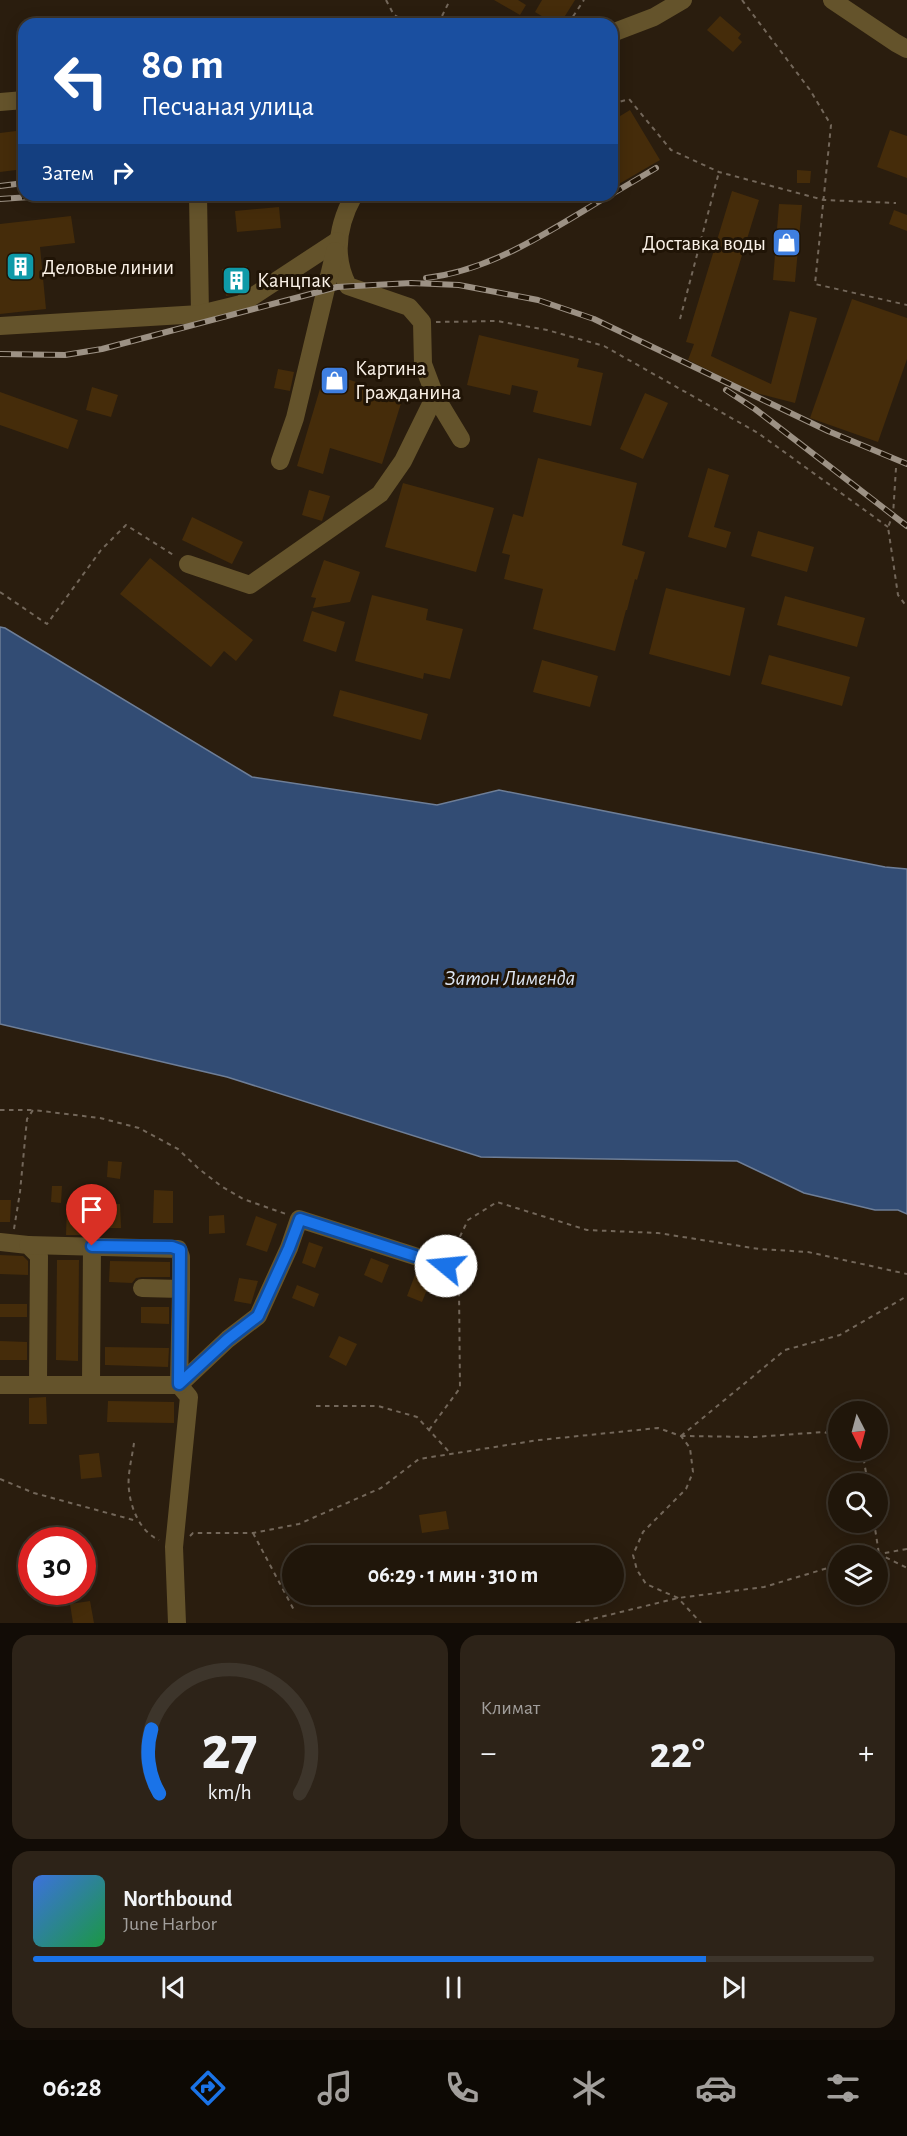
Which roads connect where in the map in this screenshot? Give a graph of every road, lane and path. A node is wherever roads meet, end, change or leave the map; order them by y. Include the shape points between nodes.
1 (386, 0) edge
2 (450, 0) edge
3 (584, 0) edge
4 (683, 0) edge
5 (742, 0) edge
6 (832, 0) edge
7 (400, 18) edge
8 (441, 18) edge
9 (572, 18) edge
10 (618, 31) edge
11 (907, 49) edge
12 (18, 100) edge
13 (0, 102) edge
14 (618, 102) edge
15 (719, 172) junction
16 (824, 200) junction
17 (198, 201) edge
18 (351, 201) edge
19 (896, 203) dead end
20 (337, 241) junction
21 (907, 305) edge
22 (200, 314) junction
23 (680, 319) dead end
24 (422, 322) junction
25 (0, 326) edge
26 (435, 396) junction
27 (461, 439) dead end
28 (279, 461) dead end
29 (896, 468) dead end
30 (888, 526) junction
31 (188, 564) joint
32 (0, 592) edge
33 (907, 607) edge
34 (0, 1110) edge
35 (33, 1110) junction
36 (300, 1219) junction
37 (20, 1246) edge
38 (92, 1246) junction
39 (446, 1266) joint
40 (907, 1274) edge
41 (142, 1288) dead end
42 (459, 1288) dead end
43 (181, 1289) junction
44 (907, 1296) edge
45 (38, 1383) junction
46 (0, 1384) edge
47 (91, 1384) junction
48 (179, 1384) junction
49 (316, 1406) dead end
50 (429, 1430) junction
51 (828, 1433) edge
52 (681, 1436) junction
53 (134, 1443) dead end
54 (451, 1454) junction
55 (0, 1479) edge
56 (139, 1521) junction
57 (252, 1533) junction
58 (174, 1547) junction
59 (907, 1549) edge
60 (888, 1552) edge
61 (888, 1558) edge
62 (828, 1568) edge
63 (907, 1568) edge
64 (678, 1598) junction
65 (295, 1612) dead end
66 (177, 1623) edge
67 (576, 1623) edge
68 (701, 1623) edge

1 - 7 path
2 - 8 path
3 - 9 path
4 - 10 street
5 - 16 path via 810,90 831,125
6 - 11 street
12 - 13 street
14 - 15 path via 629,99 671,150
15 - 16 path
15 - 23 path
16 - 19 path
16 - 21 path via 815,284
17 - 22 street
18 - 20 street
20 - 22 street via 241,304
20 - 24 street via 340,267 348,286 409,308
20 - 28 street via 295,418
22 - 25 street
24 - 26 street via 423,364
24 - 30 path via 497,321 604,346 758,433
26 - 27 street
26 - 31 street via 403,461 380,494 250,585
29 - 30 path
30 - 33 path via 898,595
31 - 32 path via 126,525 101,550 46,624
34 - 35 path
35 - 36 path via 100,1118 139,1128 178,1149 221,1186 243,1199
35 - 37 path via 27,1119 20,1192
36 - 39 street
36 - 48 street via 258,1316
37 - 38 street
37 - 45 street
38 - 43 street via 178,1249
38 - 47 street
39 - 40 path via 468,1220 497,1202 588,1230 658,1233 759,1250 808,1252
41 - 43 street
42 - 50 path via 460,1388
43 - 48 street
44 - 52 path via 840,1335 785,1350
45 - 46 street
45 - 47 street
47 - 48 street
48 - 58 street via 189,1397
49 - 50 path via 378,1406 417,1417
50 - 54 path
51 - 52 path
52 - 54 path via 658,1428
52 - 64 path via 690,1448 693,1472 686,1489 643,1532 633,1555 646,1584
53 - 56 path via 129,1490
54 - 57 path via 419,1459 381,1488 299,1524
55 - 56 path via 33,1493
56 - 58 path via 149,1535
57 - 58 path via 193,1533
57 - 65 path
58 - 66 street
59 - 60 path
61 - 63 path
62 - 64 path via 764,1587
64 - 67 path
64 - 68 path

